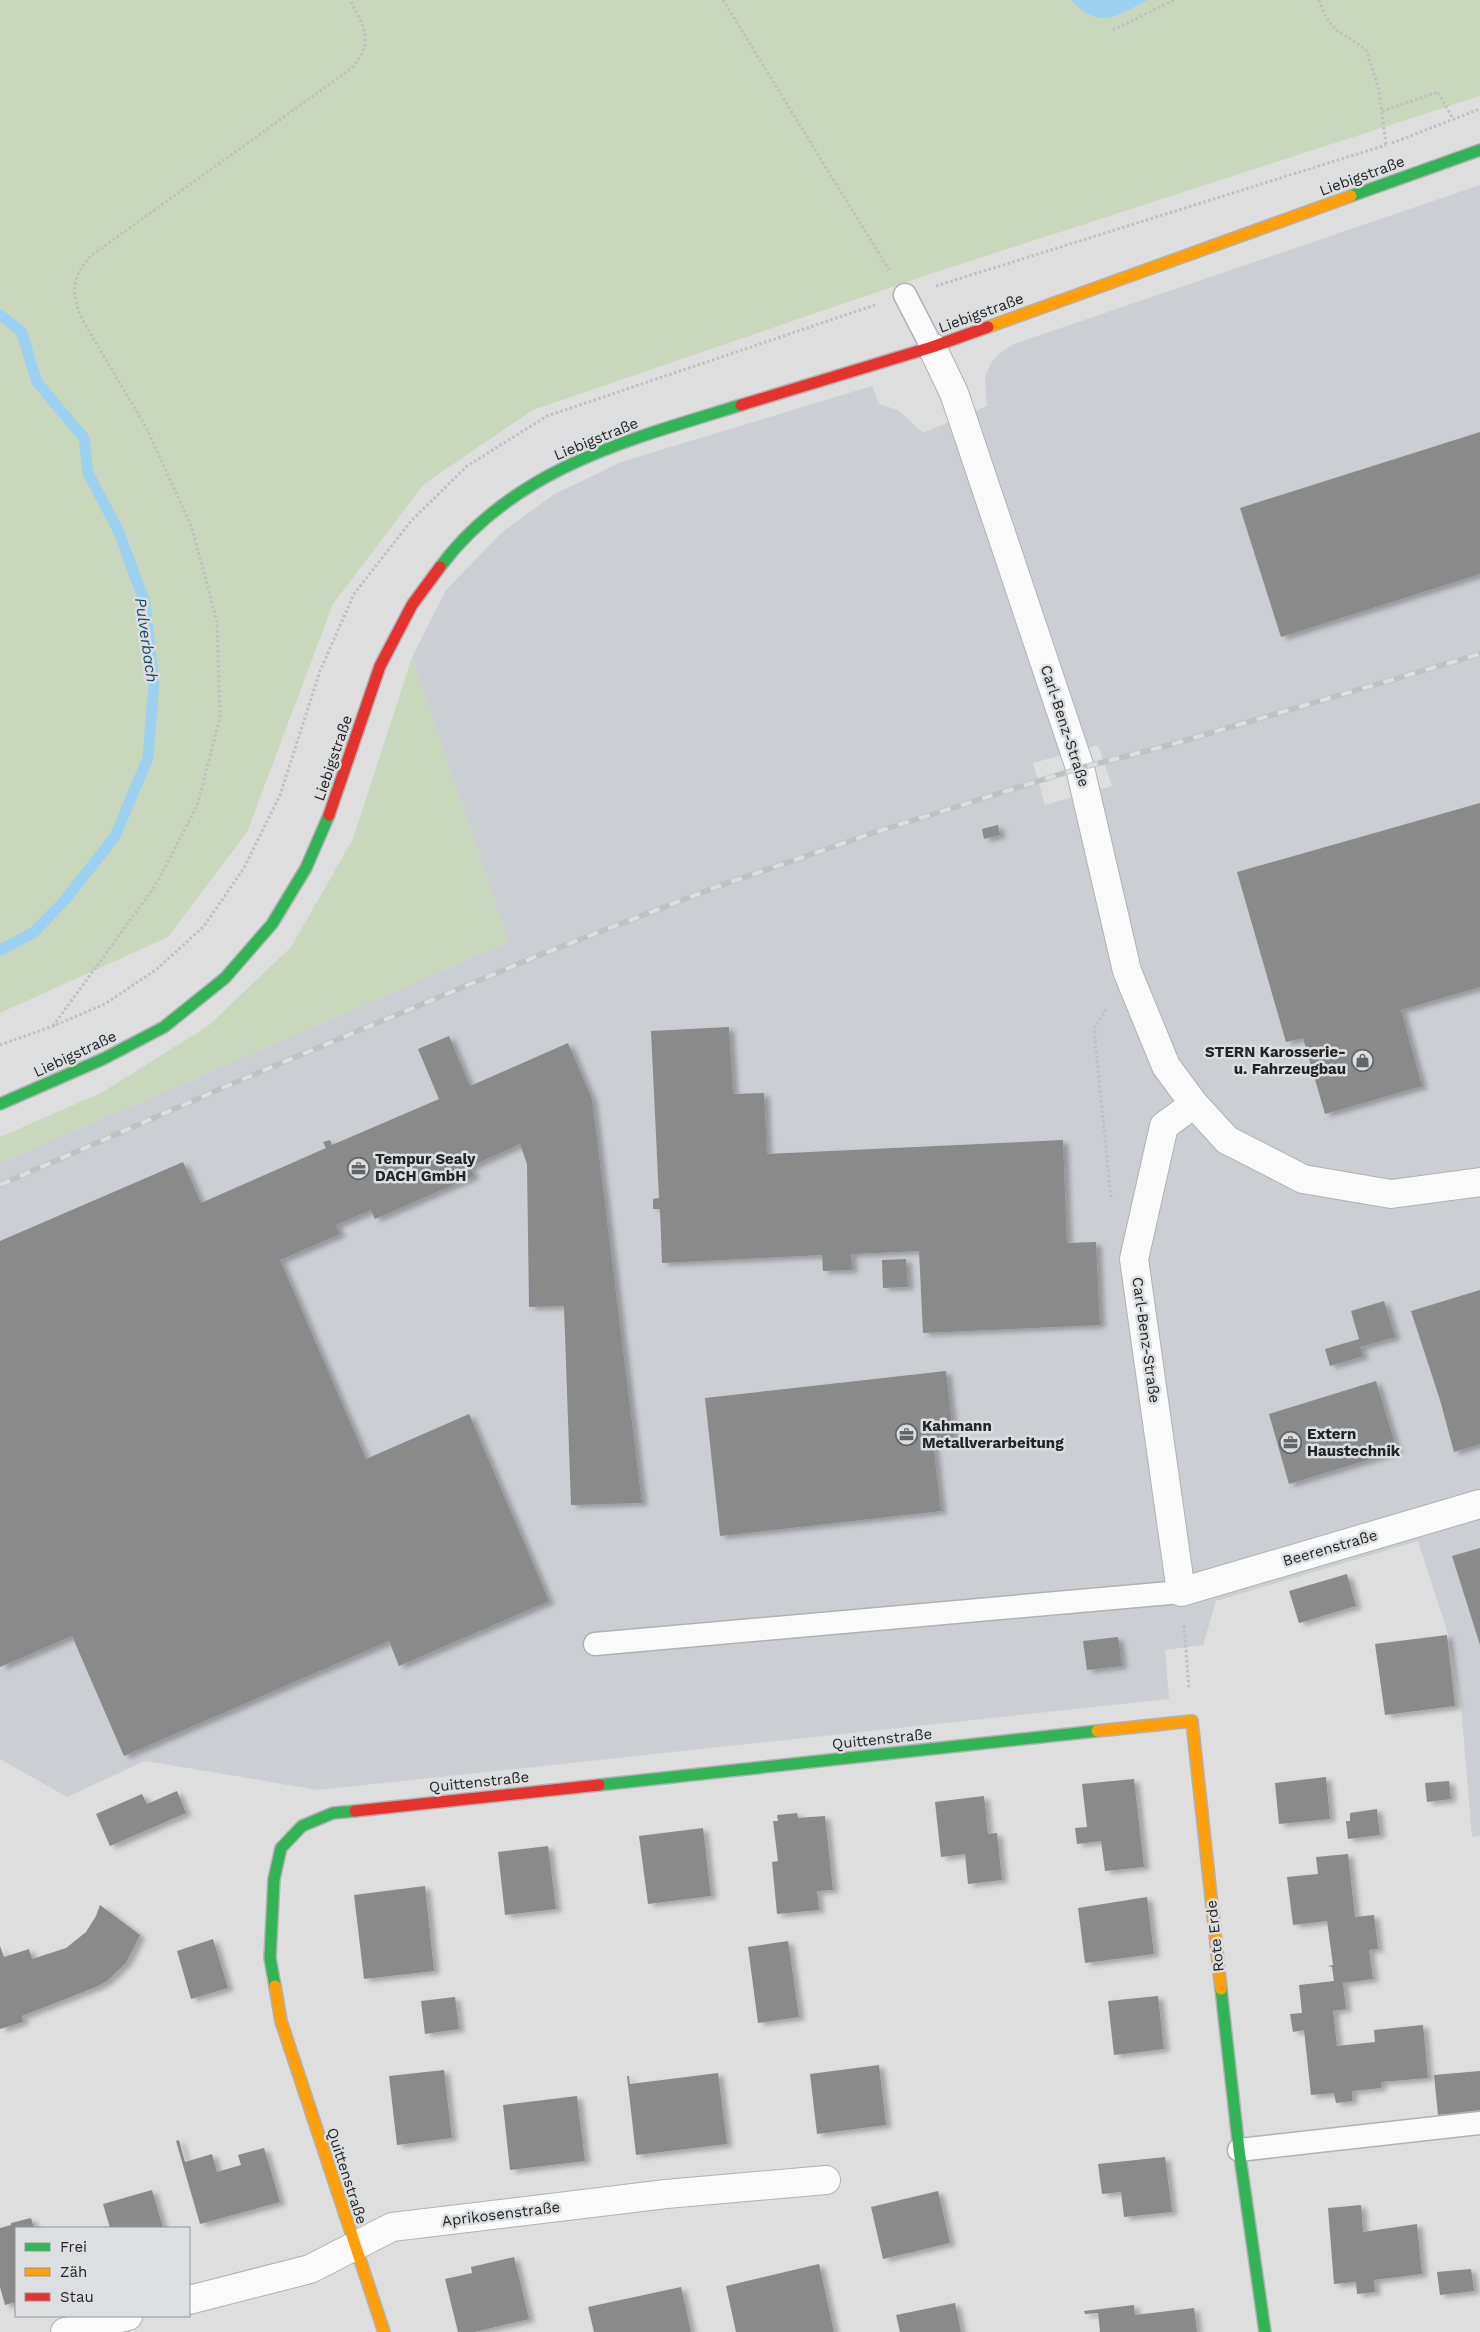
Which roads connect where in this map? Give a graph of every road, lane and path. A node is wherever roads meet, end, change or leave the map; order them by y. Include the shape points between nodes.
1 (350, 0) edge
2 (723, 0) edge
3 (1174, 0) edge
4 (1319, 0) edge
5 (1113, 30) dead end
6 (1480, 109) edge
7 (1382, 111) junction
8 (1453, 119) junction
9 (1386, 145) junction
10 (1480, 150) edge
11 (905, 295) junction
12 (932, 347) junction
13 (1127, 971) junction
14 (0, 1045) edge
15 (0, 1104) edge
16 (1194, 1104) junction
17 (1480, 1182) edge
18 (1112, 1208) dead end
19 (1480, 1504) edge
20 (1181, 1592) junction
21 (595, 1644) dead end
22 (1192, 1721) junction
23 (1480, 2123) edge
24 (1239, 2150) junction
25 (826, 2180) dead end
26 (354, 2246) junction
27 (190, 2300) edge
28 (124, 2317) edge
29 (64, 2332) edge
30 (384, 2332) edge
31 (1264, 2332) edge

1 - 14 path via 364,27 366,41 362,56 352,68 92,255 80,268 75,284 75,302 82,319 147,429 192,528 217,622 220,716 197,806 155,886 53,1026
2 - 11 path
3 - 5 path
4 - 7 path via 1335,31 1366,50
6 - 8 path
7 - 8 path via 1438,92
7 - 9 path
8 - 9 path
9 - 11 path
10 - 12 street, Liebigstraße
11 - 12 lane
12 - 13 street, Carl-Benz-Straße via 954,393 1080,768
12 - 15 street, Liebigstraße via 618,443 560,468 504,503 452,550 412,605 380,666 332,810 306,868 272,924 225,978 164,1027 103,1059
13 - 16 street, Carl-Benz-Straße via 1166,1066
13 - 18 path via 1094,1029
16 - 17 street, Carl-Benz-Straße via 1227,1140 1303,1179 1390,1194
16 - 20 street, Carl-Benz-Straße via 1164,1126 1134,1259
19 - 20 street, Beerenstraße
20 - 21 lane
20 - 22 path
22 - 24 street, Rote Erde
22 - 26 street, Quittenstraße via 333,1813 302,1826 281,1848 274,1879 270,1958 281,2021
23 - 24 lane
24 - 31 street, Rote Erde
25 - 26 street, Aprikosenstraße via 666,2194 392,2227
26 - 27 street, Aprikosenstraße via 310,2270
26 - 30 street, Quittenstraße
28 - 29 street

